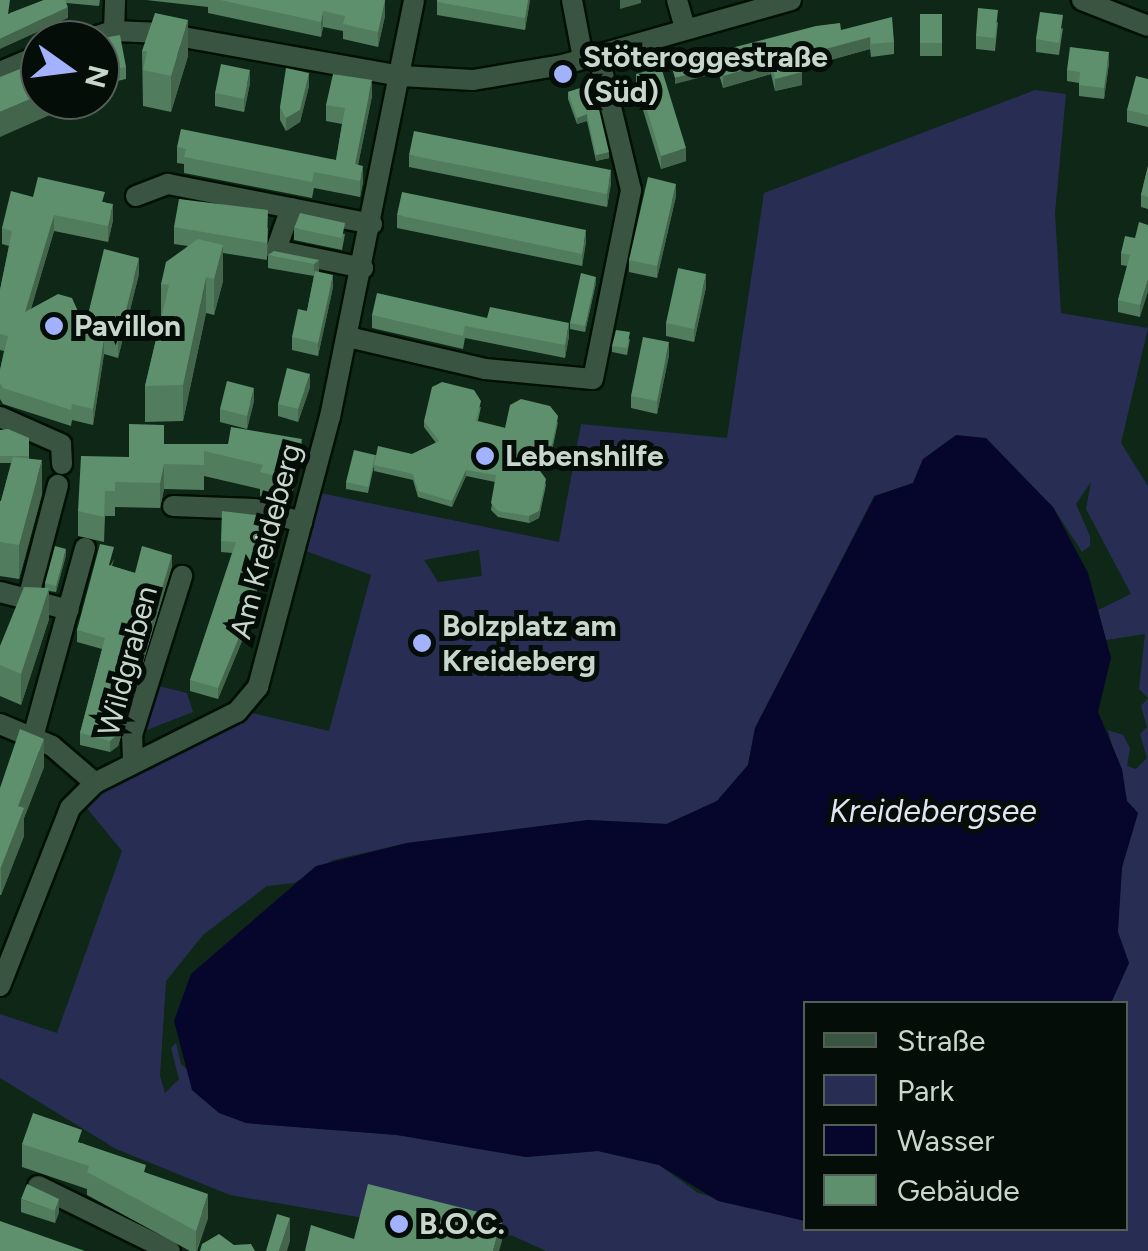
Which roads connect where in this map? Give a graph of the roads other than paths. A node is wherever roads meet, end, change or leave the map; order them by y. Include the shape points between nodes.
1 (414, 0) edge
2 (572, 0) edge
3 (677, 0) edge
4 (791, 0) edge
5 (1096, 2) edge
6 (1148, 26) edge
7 (685, 28) junction
8 (120, 31) edge
9 (590, 56) junction
10 (401, 76) junction
11 (136, 196) dead end
12 (291, 208) junction
13 (372, 224) junction
14 (362, 268) junction
15 (348, 337) junction
16 (0, 417) edge
17 (173, 506) dead end
18 (302, 522) junction
19 (86, 548) dead end
20 (182, 576) dead end
21 (0, 592) edge
22 (28, 599) junction
23 (69, 610) junction
24 (0, 724) edge
25 (33, 737) junction
26 (133, 762) junction
27 (95, 783) junction
28 (0, 986) edge
29 (38, 1186) edge
30 (170, 1251) edge

1 - 10 street, Am Kreideberg
2 - 9 street
3 - 7 street
4 - 7 street
5 - 6 street
7 - 9 street
8 - 10 street
9 - 10 street via 511,77
9 - 15 street via 631,190 593,379 485,370
10 - 13 street, Am Kreideberg
11 - 12 street via 168,184
12 - 13 street
12 - 14 street via 276,250
13 - 14 street, Am Kreideberg
14 - 15 street, Am Kreideberg
15 - 18 street, Am Kreideberg
16 - 22 street via 61,444 60,474
17 - 18 street via 254,509
18 - 26 street, Am Kreideberg via 249,700
19 - 23 street
20 - 26 street, Wildgraben via 132,735
21 - 22 street
22 - 23 street
23 - 25 street
24 - 25 street
25 - 27 street
26 - 27 street, Am Kreideberg
27 - 28 street, Am Kreideberg via 53,838
29 - 30 street

